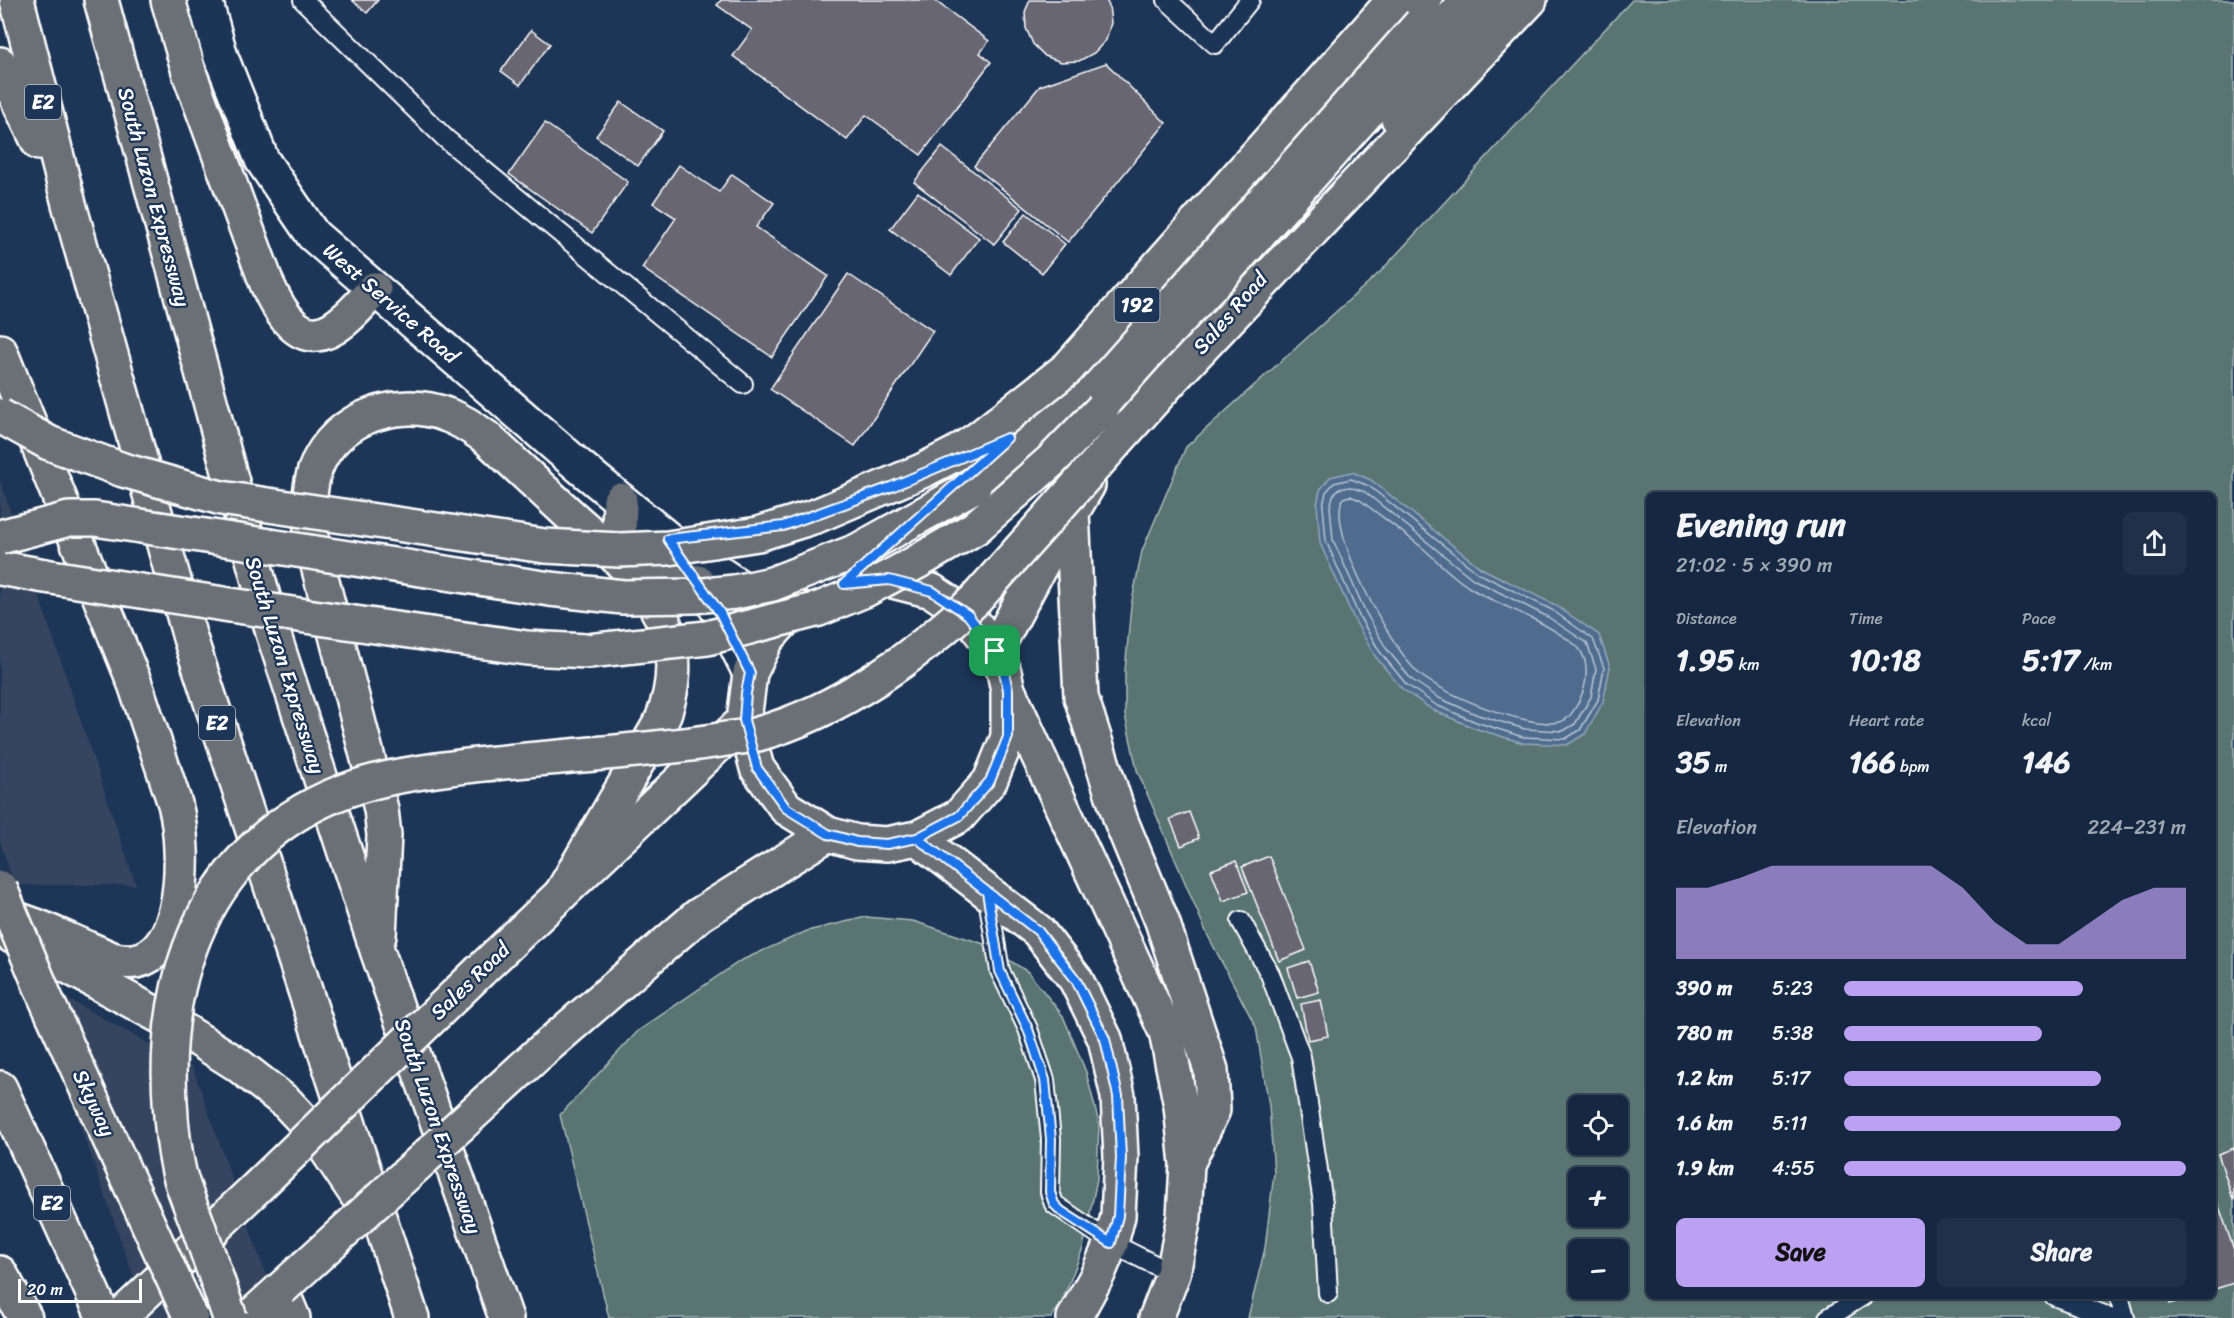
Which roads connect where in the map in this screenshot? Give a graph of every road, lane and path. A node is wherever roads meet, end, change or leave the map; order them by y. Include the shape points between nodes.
1 (17, 0) edge
2 (101, 0) edge
3 (168, 0) edge
4 (205, 0) edge
5 (303, 0) edge
6 (1167, 0) edge
7 (1250, 0) edge
8 (1394, 0) edge
9 (1403, 0) edge
10 (1425, 0) edge
11 (1468, 0) edge
12 (1502, 0) edge
13 (1530, 0) edge
14 (0, 64) edge
15 (69, 204) junction
16 (374, 289) junction
17 (0, 351) edge
18 (743, 384) dead end
19 (0, 416) edge
20 (1007, 438) junction
21 (620, 500) junction
22 (1072, 512) junction
23 (0, 537) edge
24 (668, 539) junction
25 (625, 567) junction
26 (0, 568) edge
27 (698, 582) junction
28 (844, 584) junction
29 (791, 610) junction
30 (995, 651) junction
31 (750, 673) junction
32 (1008, 690) junction
33 (744, 720) junction
34 (828, 834) junction
35 (917, 838) junction
36 (0, 888) edge
37 (987, 892) junction
38 (561, 894) junction
39 (0, 914) edge
40 (1240, 921) dead end
41 (0, 930) edge
42 (378, 953) junction
43 (0, 1088) edge
44 (1187, 1164) junction
45 (384, 1236) junction
46 (1111, 1243) junction
47 (0, 1273) edge
48 (1173, 1274) junction
49 (1328, 1293) dead end
50 (1858, 1299) edge
51 (2062, 1299) edge
52 (2120, 1299) edge
53 (287, 1303) edge
54 (25, 1318) edge
55 (104, 1318) edge
56 (119, 1318) edge
57 (191, 1318) edge
58 (230, 1318) edge
59 (249, 1318) edge
60 (412, 1318) edge
61 (506, 1318) edge
62 (1074, 1318) edge
63 (1156, 1318) edge
64 (1828, 1318) edge
65 (2112, 1318) edge
66 (2125, 1318) edge

1 - 15 main road, E2
2 - 42 main road, South Luzon Expressway via 273,633
3 - 16 main road via 190,75 282,315 300,330 327,332 345,322
4 - 16 main road, West Service Road via 220,57 262,160 313,235
5 - 18 lane via 446,139
6 - 7 lane via 1215,44
8 - 19 main road, bridge via 1068,369 1006,418 924,471 816,516 758,534 668,548 609,550 545,546 312,513 221,498 123,471 49,443
9 - 20 main road, 192 via 1072,379
10 - 23 main road, bridge via 1094,381 1032,442 974,486 857,551 772,584 694,596 623,597 95,519 69,519
11 - 26 main road, bridge via 1051,461 975,528 865,590 819,609 707,638 588,651 527,648
12 - 22 main road, Sales Road via 1100,464
13 - 58 main road, bridge via 1173,378 976,599 953,622 891,669 847,696 758,734 681,746 460,766 385,780 315,805 257,844 220,886 195,932 174,1005 168,1059 179,1172
14 - 15 main road, E2
15 - 45 main road, E2 via 190,638
16 - 21 main road, West Service Road
17 - 39 main road via 135,684 175,804 182,850 179,893 169,930 157,950 140,961 112,959
20 - 24 main road via 891,487 783,526
20 - 28 main road, 192
21 - 24 main road, West Service Road
21 - 25 main road
22 - 30 main road, Sales Road
22 - 44 main road via 1081,697 1121,821 1162,921 1211,1070 1213,1110
24 - 27 main road, West Service Road
24 - 29 main road, West Service Road via 743,589
25 - 27 main road
25 - 38 main road via 649,596 667,631 673,677 669,702 650,743
25 - 42 main road via 487,438 446,414 384,410 363,418 329,444 312,480 309,526 381,809 384,835
27 - 31 main road, West Service Road via 720,613
28 - 29 main road, 192 via 816,594
28 - 30 main road, 192 via 889,580 932,591 968,615
29 - 31 main road, 192 via 767,639
30 - 32 main road, 192
31 - 33 main road, 192
32 - 35 main road, 192 via 1008,737 990,781 959,816
32 - 44 main road via 1166,1032 1181,1106
33 - 34 main road, 192 via 757,768 780,800 786,808
33 - 38 main road, Sales Road
34 - 35 main road, 192 via 857,842 887,844
34 - 53 main road, bridge via 699,915 537,1055
35 - 37 main road
36 - 57 main road, Skyway, bridge via 45,997
37 - 46 lane via 1000,971 1028,1029 1045,1080 1051,1139 1050,1192 1054,1204
37 - 46 main road via 1038,931 1076,980 1105,1039 1118,1096 1121,1157 1118,1216
38 - 56 main road, Sales Road, bridge
40 - 49 lane via 1270,974 1301,1057 1323,1203
41 - 45 main road via 204,1041 286,1103 320,1140
42 - 61 main road, South Luzon Expressway
43 - 55 main road, E2
44 - 48 main road via 1184,1217
45 - 60 main road, E2
46 - 48 lane
46 - 62 main road
47 - 54 main road
48 - 63 main road
50 - 64 lane
51 - 65 lane
52 - 66 lane
53 - 59 main road

